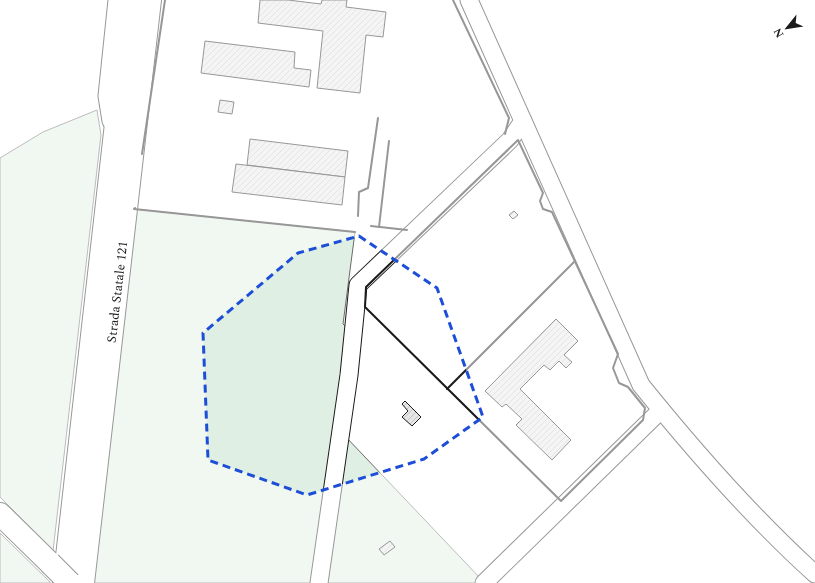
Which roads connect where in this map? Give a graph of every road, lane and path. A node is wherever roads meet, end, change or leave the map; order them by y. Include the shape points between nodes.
1 (118, 0) edge
2 (130, 0) edge
3 (150, 0) edge
4 (469, 0) edge
5 (523, 122) junction
6 (114, 139) junction
7 (661, 410) junction
8 (0, 514) edge
9 (815, 574) edge
10 (64, 583) edge
11 (70, 583) edge
12 (83, 583) edge
13 (319, 583) edge
14 (484, 583) edge

1 - 6 street via 107,96
2 - 6 main road, Strada Statale 121
3 - 12 main road, Strada Statale 121
4 - 5 street
5 - 7 street via 641,385
5 - 13 street via 510,140 358,285 349,375
6 - 10 main road, Strada Statale 121
7 - 9 street via 736,496
7 - 14 street
8 - 11 main road, bridge

